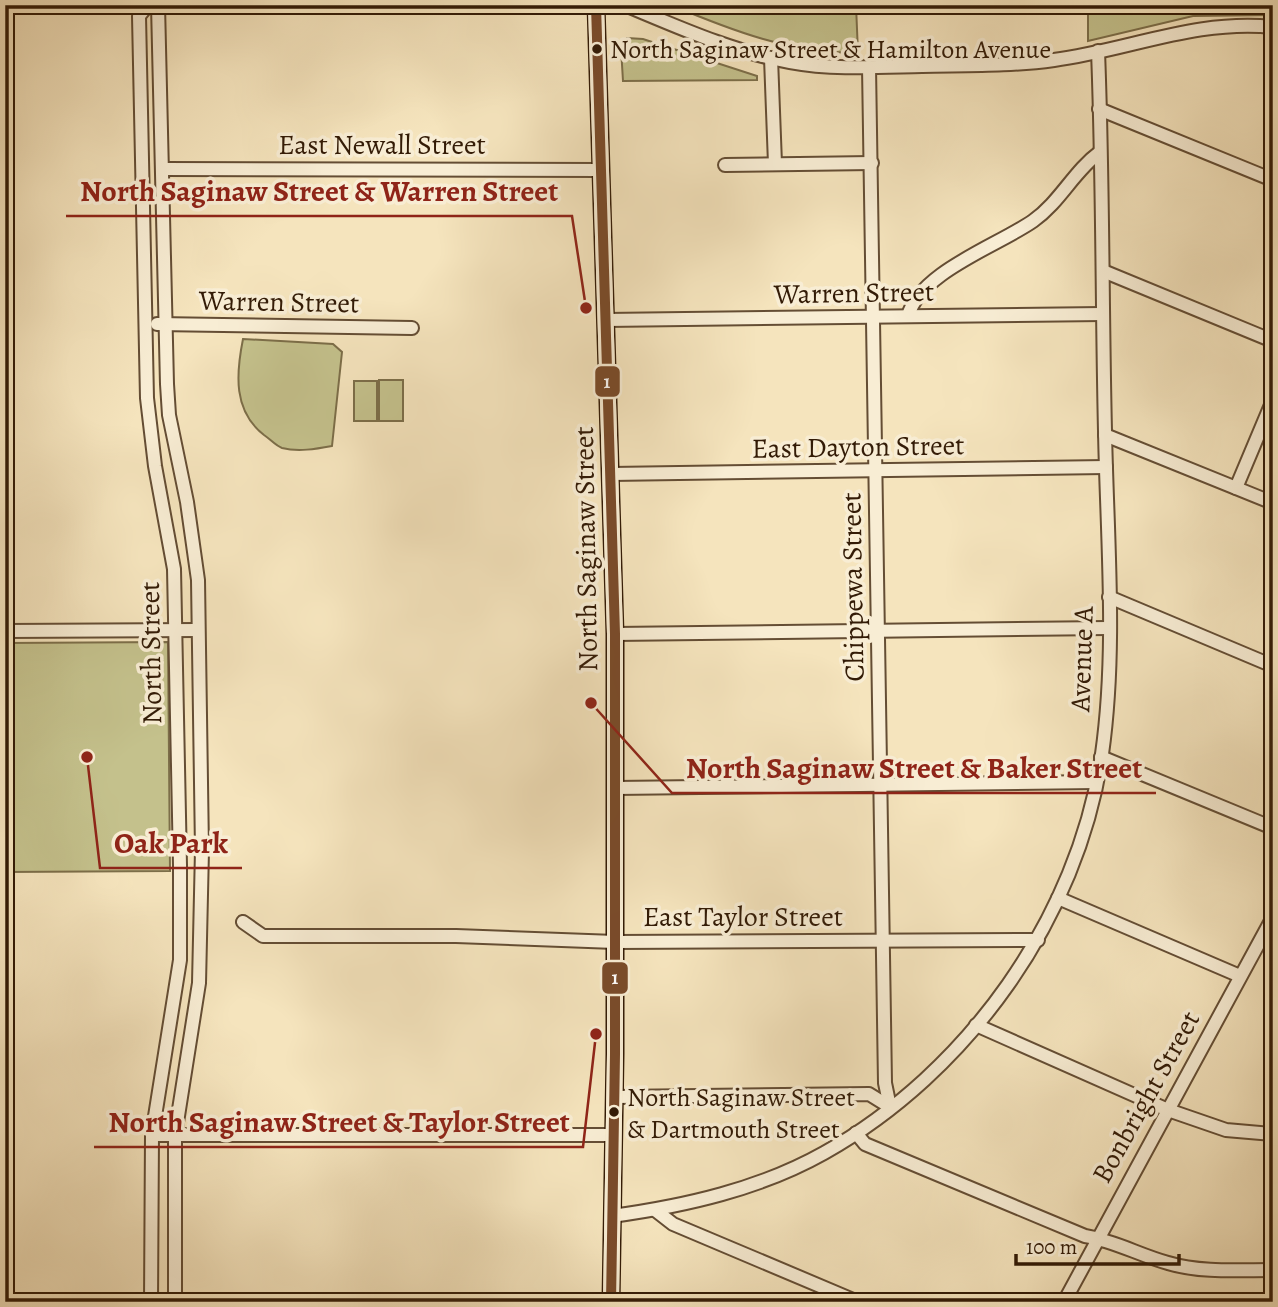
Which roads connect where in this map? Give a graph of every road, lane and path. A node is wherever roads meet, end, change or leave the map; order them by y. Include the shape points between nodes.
1 (148, 5) edge
2 (158, 5) edge
3 (596, 5) edge
4 (625, 5) edge
5 (1273, 27) edge
6 (1098, 51) junction
7 (771, 58) junction
8 (869, 67) junction
9 (1099, 108) junction
10 (1100, 152) junction
11 (872, 163) junction
12 (775, 164) junction
13 (725, 165) dead end
14 (163, 169) junction
15 (601, 170) junction
16 (1273, 180) edge
17 (1103, 271) junction
18 (1103, 314) junction
19 (908, 316) junction
20 (874, 317) junction
21 (606, 320) junction
22 (145, 323) junction
23 (165, 324) junction
24 (412, 328) dead end
25 (1273, 341) edge
26 (1273, 400) edge
27 (1105, 435) junction
28 (1106, 467) junction
29 (876, 472) junction
30 (611, 474) junction
31 (1236, 488) junction
32 (1273, 503) edge
33 (1108, 597) junction
34 (1108, 628) junction
35 (175, 630) junction
36 (198, 630) junction
37 (5, 631) edge
38 (878, 632) junction
39 (615, 634) junction
40 (1273, 666) edge
41 (1101, 757) junction
42 (1096, 782) junction
43 (880, 783) junction
44 (615, 788) junction
45 (1273, 828) edge
46 (202, 885) junction
47 (180, 886) junction
48 (1058, 898) junction
49 (1273, 917) edge
50 (243, 922) dead end
51 (882, 940) junction
52 (1038, 940) junction
53 (615, 942) junction
54 (1240, 976) junction
55 (976, 1025) junction
56 (615, 1097) junction
57 (890, 1107) junction
58 (1168, 1110) junction
59 (856, 1133) junction
60 (1273, 1134) edge
61 (152, 1135) junction
62 (175, 1135) junction
63 (614, 1135) junction
64 (655, 1210) junction
65 (612, 1216) junction
66 (1098, 1238) junction
67 (1273, 1270) edge
68 (152, 1302) edge
69 (175, 1302) edge
70 (611, 1302) edge
71 (858, 1302) edge
72 (1064, 1302) edge

1 - 22 street, North Street via 139,16
2 - 14 street, North Street
3 - 15 main road, North Saginaw Street
4 - 7 street
5 - 6 street via 1192,29
6 - 8 street via 1033,62
6 - 9 street, Avenue A
7 - 8 street
7 - 12 street
8 - 11 street, Chippewa Street
9 - 10 street, Avenue A
9 - 16 street
10 - 17 street, Avenue A
10 - 19 street via 1034,220 937,279 911,303
11 - 12 street
11 - 20 street, Chippewa Street
12 - 13 street
14 - 15 street, East Newall Street
14 - 23 street, North Street
15 - 21 main road, North Saginaw Street
17 - 18 street, Avenue A
17 - 25 street
18 - 19 street, Warren Street
18 - 27 street, Avenue A
19 - 20 street, Warren Street
20 - 21 street, Warren Street
20 - 29 street, Chippewa Street
21 - 30 main road, North Saginaw Street
22 - 23 street, Warren Street
22 - 35 street, North Street via 147,398 170,537
23 - 24 street, Warren Street
23 - 36 street, North Street via 169,415 194,543
26 - 31 street
27 - 28 street, Avenue A
27 - 31 street
28 - 29 street, East Dayton Street
28 - 33 street, Avenue A
29 - 30 street, East Dayton Street
29 - 38 street, Chippewa Street
30 - 39 main road, North Saginaw Street
31 - 32 street
33 - 34 street, Avenue A
33 - 40 street
34 - 38 street
34 - 41 street, Avenue A
35 - 36 street
35 - 37 street
35 - 47 street, North Street
36 - 46 street, North Street
38 - 39 street
38 - 43 street, Chippewa Street
39 - 44 main road, North Saginaw Street
41 - 42 street, Avenue A
41 - 45 street
42 - 43 street
42 - 48 street, Avenue A via 1076,857
43 - 44 street
43 - 51 street, Chippewa Street
44 - 53 main road, North Saginaw Street
46 - 47 street
46 - 62 street, North Street via 199,983
47 - 61 street, North Street via 180,960
48 - 52 street, Avenue A
48 - 54 street
49 - 54 street, Bonbright Street
50 - 53 street, East Taylor Street via 263,936
51 - 52 street, East Taylor Street
51 - 53 street, East Taylor Street
51 - 57 street, Chippewa Street via 885,1083
52 - 55 street, Avenue A
53 - 56 main road, North Saginaw Street
54 - 58 street, Bonbright Street
55 - 57 street, Avenue A
55 - 58 street
56 - 57 street via 869,1094
56 - 63 main road, North Saginaw Street
57 - 59 street, Avenue A
58 - 60 street via 1226,1130
58 - 66 street, Bonbright Street
59 - 64 street, Avenue A via 804,1163 742,1188
59 - 66 street via 865,1144
61 - 62 street
61 - 68 street, North Street
62 - 63 street
62 - 69 street, North Street
63 - 65 main road, North Saginaw Street
64 - 65 street, Avenue A
64 - 71 street via 673,1224
65 - 70 main road, North Saginaw Street
66 - 67 street via 1169,1264
66 - 72 street, Bonbright Street

